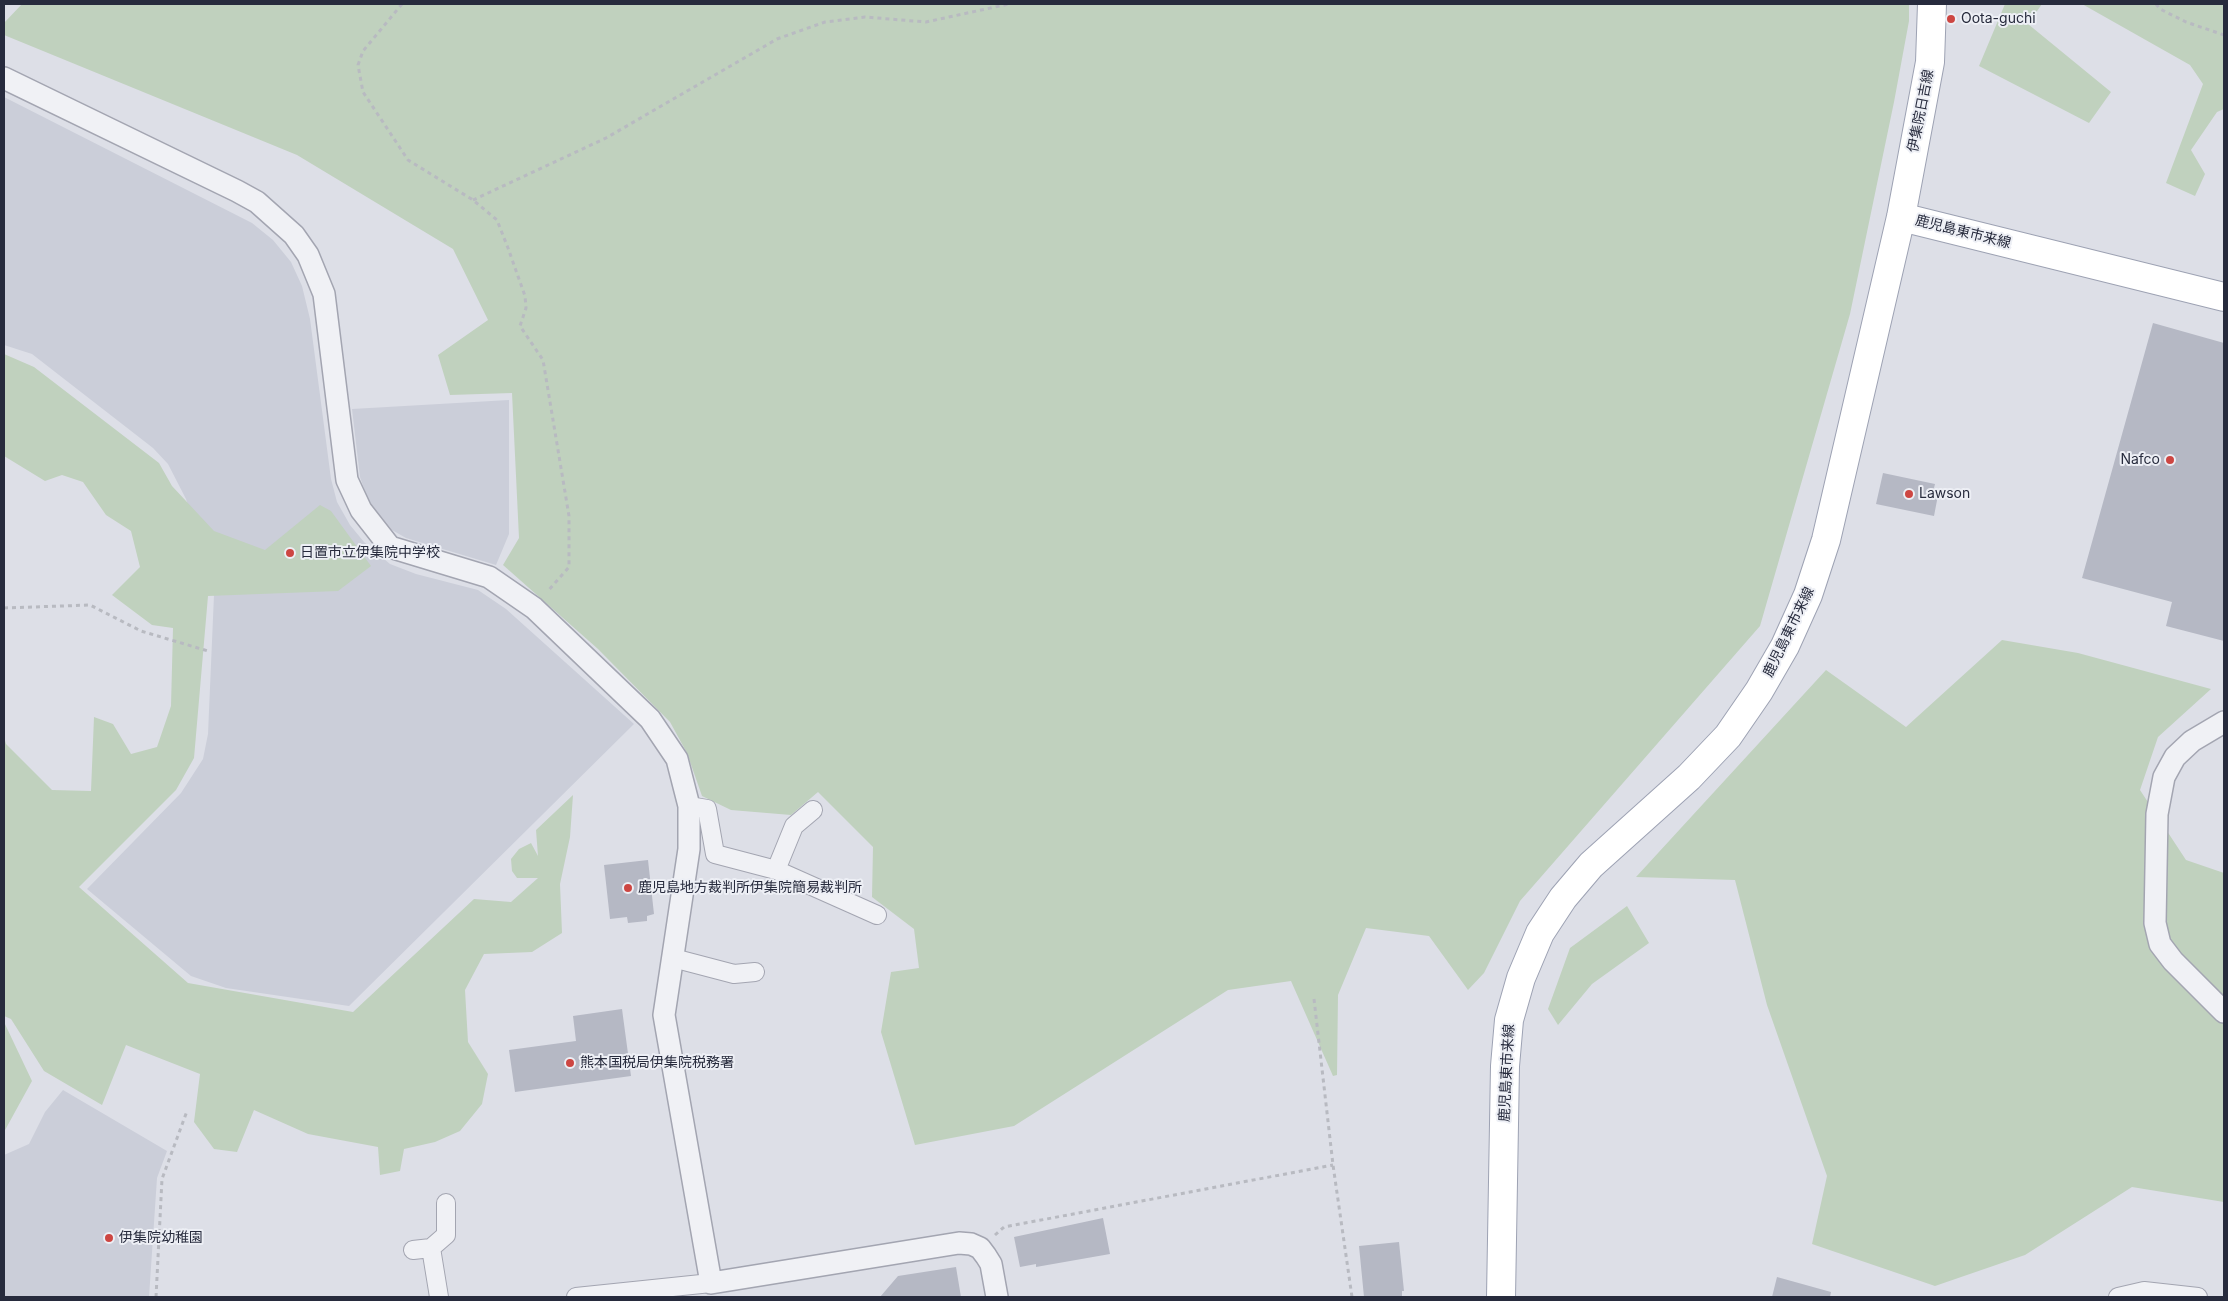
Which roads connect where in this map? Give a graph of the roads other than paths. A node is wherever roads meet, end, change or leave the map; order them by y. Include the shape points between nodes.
1 (1932, 4) edge
2 (4, 78) edge
3 (1901, 217) junction
4 (2224, 297) edge
5 (2224, 722) edge
6 (689, 806) junction
7 (813, 810) dead end
8 (776, 870) junction
9 (877, 915) dead end
10 (673, 958) junction
11 (755, 972) dead end
12 (2224, 1012) edge
13 (446, 1203) dead end
14 (431, 1248) junction
15 (413, 1250) dead end
16 (711, 1283) junction
17 (439, 1297) edge
18 (576, 1297) edge
19 (997, 1297) edge
20 (1501, 1297) edge
21 (2118, 1297) edge
22 (2198, 1297) edge

1 - 3 main road, 伊集院日吉線 via 1930,62
2 - 6 street via 237,191 257,202 294,235 308,255 324,294 347,480 360,510 390,547 489,577 534,608 650,719 677,759
3 - 4 main road, 鹿児島東市来線
3 - 20 main road, 鹿児島東市来線 via 1826,540 1808,595 1785,646 1728,736 1591,865 1563,898 1540,933 1521,978 1510,1020 1505,1066
5 - 12 street via 2186,746 2175,757 2164,777 2157,814 2155,923 2160,944
6 - 8 street via 707,809 715,854
6 - 10 street via 689,850
7 - 8 street via 794,826
8 - 9 street
10 - 11 street via 734,974
10 - 16 street via 664,1015
13 - 14 street via 446,1235
14 - 15 street
14 - 17 street
16 - 18 street
16 - 19 street via 971,1244 980,1248 991,1264
21 - 22 street via 2144,1291

